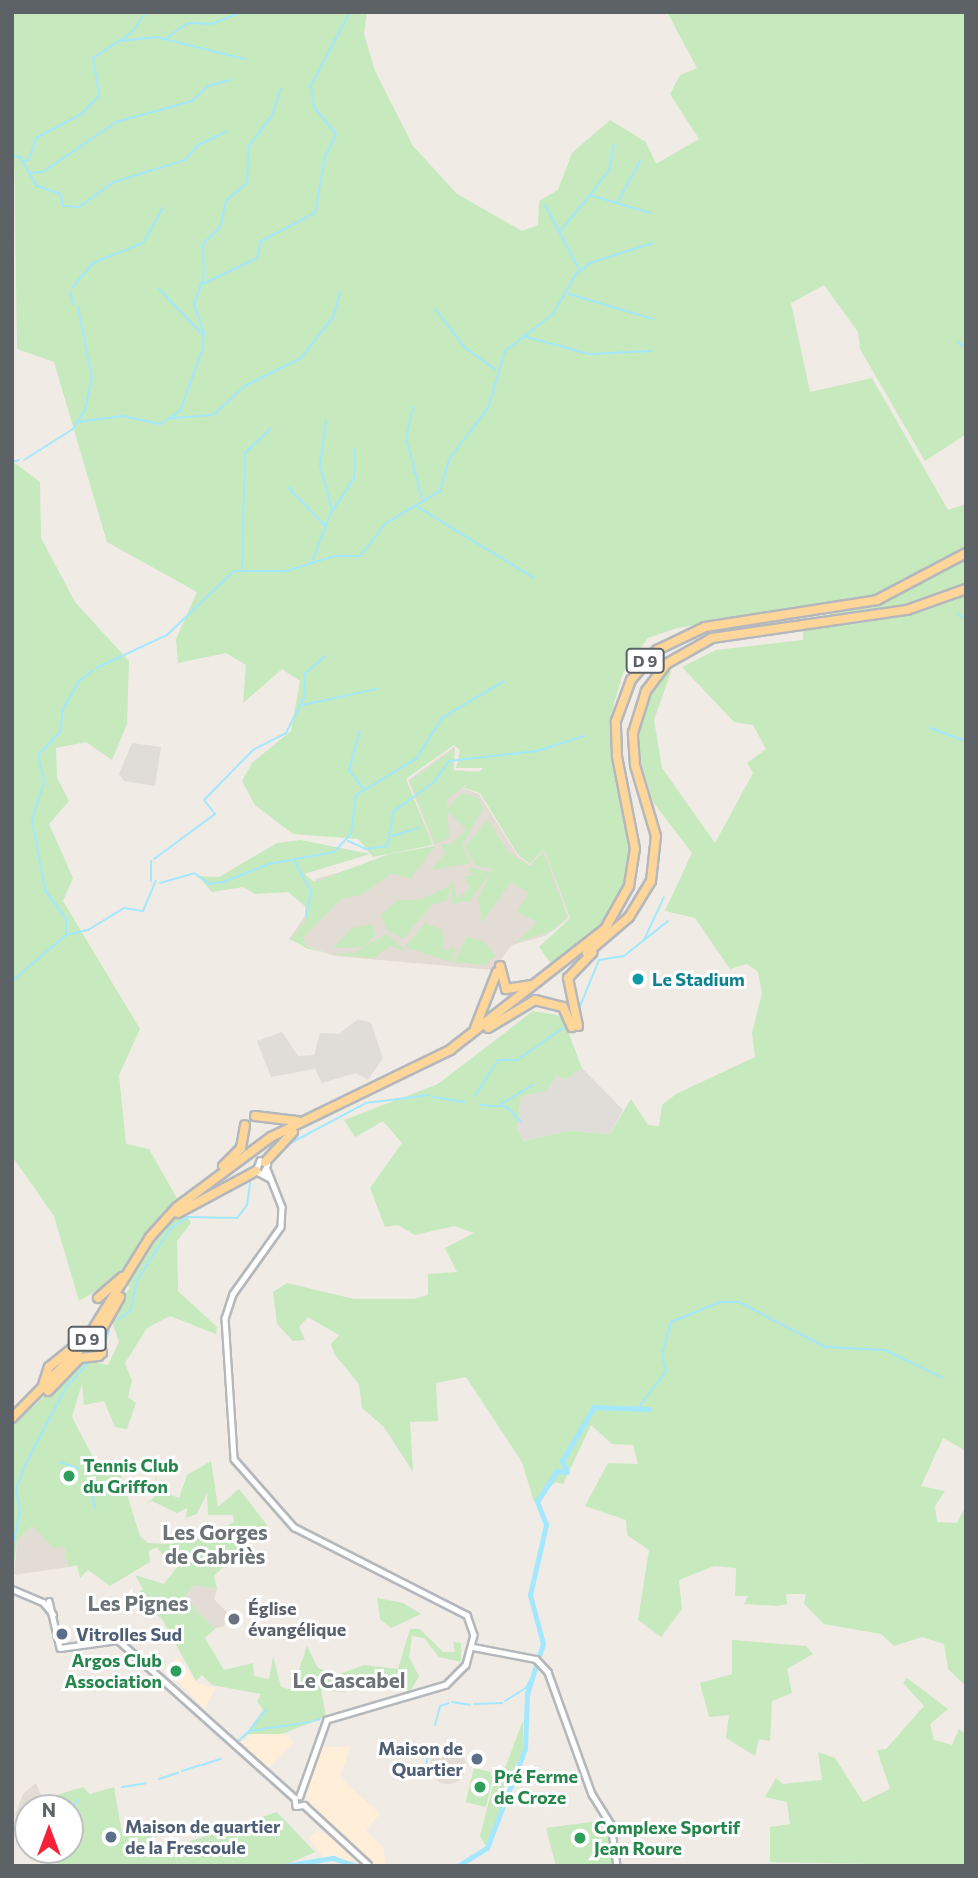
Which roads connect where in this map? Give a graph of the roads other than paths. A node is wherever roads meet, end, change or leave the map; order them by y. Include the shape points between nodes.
1 (966, 553) edge
2 (966, 589) edge
3 (624, 923) junction
4 (597, 937) junction
5 (482, 1032) junction
6 (423, 1066) junction
7 (345, 1102) junction
8 (330, 1114) junction
9 (255, 1116) dead end
10 (245, 1125) dead end
11 (263, 1169) junction
12 (169, 1214) junction
13 (165, 1224) junction
14 (144, 1246) junction
15 (121, 1294) junction
16 (97, 1298) dead end
17 (71, 1349) dead end
18 (12, 1418) edge
19 (12, 1424) edge
20 (12, 1588) edge
21 (59, 1643) junction
22 (82, 1644) junction
23 (473, 1647) junction
24 (298, 1797) junction
25 (304, 1805) junction
26 (367, 1863) edge
27 (617, 1866) edge

1 - 4 highway, D 9 via 877,600 697,629 646,660 626,689 615,726 634,864 624,898
2 - 3 highway, D 9 via 907,610 712,638 666,664 646,691 634,726 635,765 655,825 656,858 645,895
3 - 5 highway, D 9
3 - 5 highway via 570,972 575,1027 563,1007 535,1000
4 - 6 highway, D 9
4 - 6 highway via 519,990 503,986 499,966 477,1026
5 - 8 highway, D 9 via 421,1072
6 - 7 highway, D 9
7 - 9 highway via 290,1123
7 - 12 highway, D 9 via 271,1137
8 - 11 highway via 282,1138
8 - 13 highway, D 9 via 269,1143
10 - 12 highway via 239,1150
11 - 13 highway via 211,1190
11 - 23 street via 282,1210 279,1232 226,1312 226,1408 234,1459 303,1533 467,1615
12 - 14 highway, D 9
13 - 15 highway, D 9
14 - 16 highway
14 - 18 highway, D 9 via 82,1347
15 - 19 highway, D 9 via 85,1349
15 - 19 highway via 97,1338 101,1355 80,1358
17 - 18 highway via 45,1373
20 - 21 street via 51,1608
21 - 22 street
21 - 22 street
22 - 24 street via 123,1643
23 - 24 street via 446,1685 327,1720
23 - 27 street via 539,1661 568,1715 592,1794 611,1824
24 - 25 street
24 - 25 street via 296,1806
25 - 26 street

